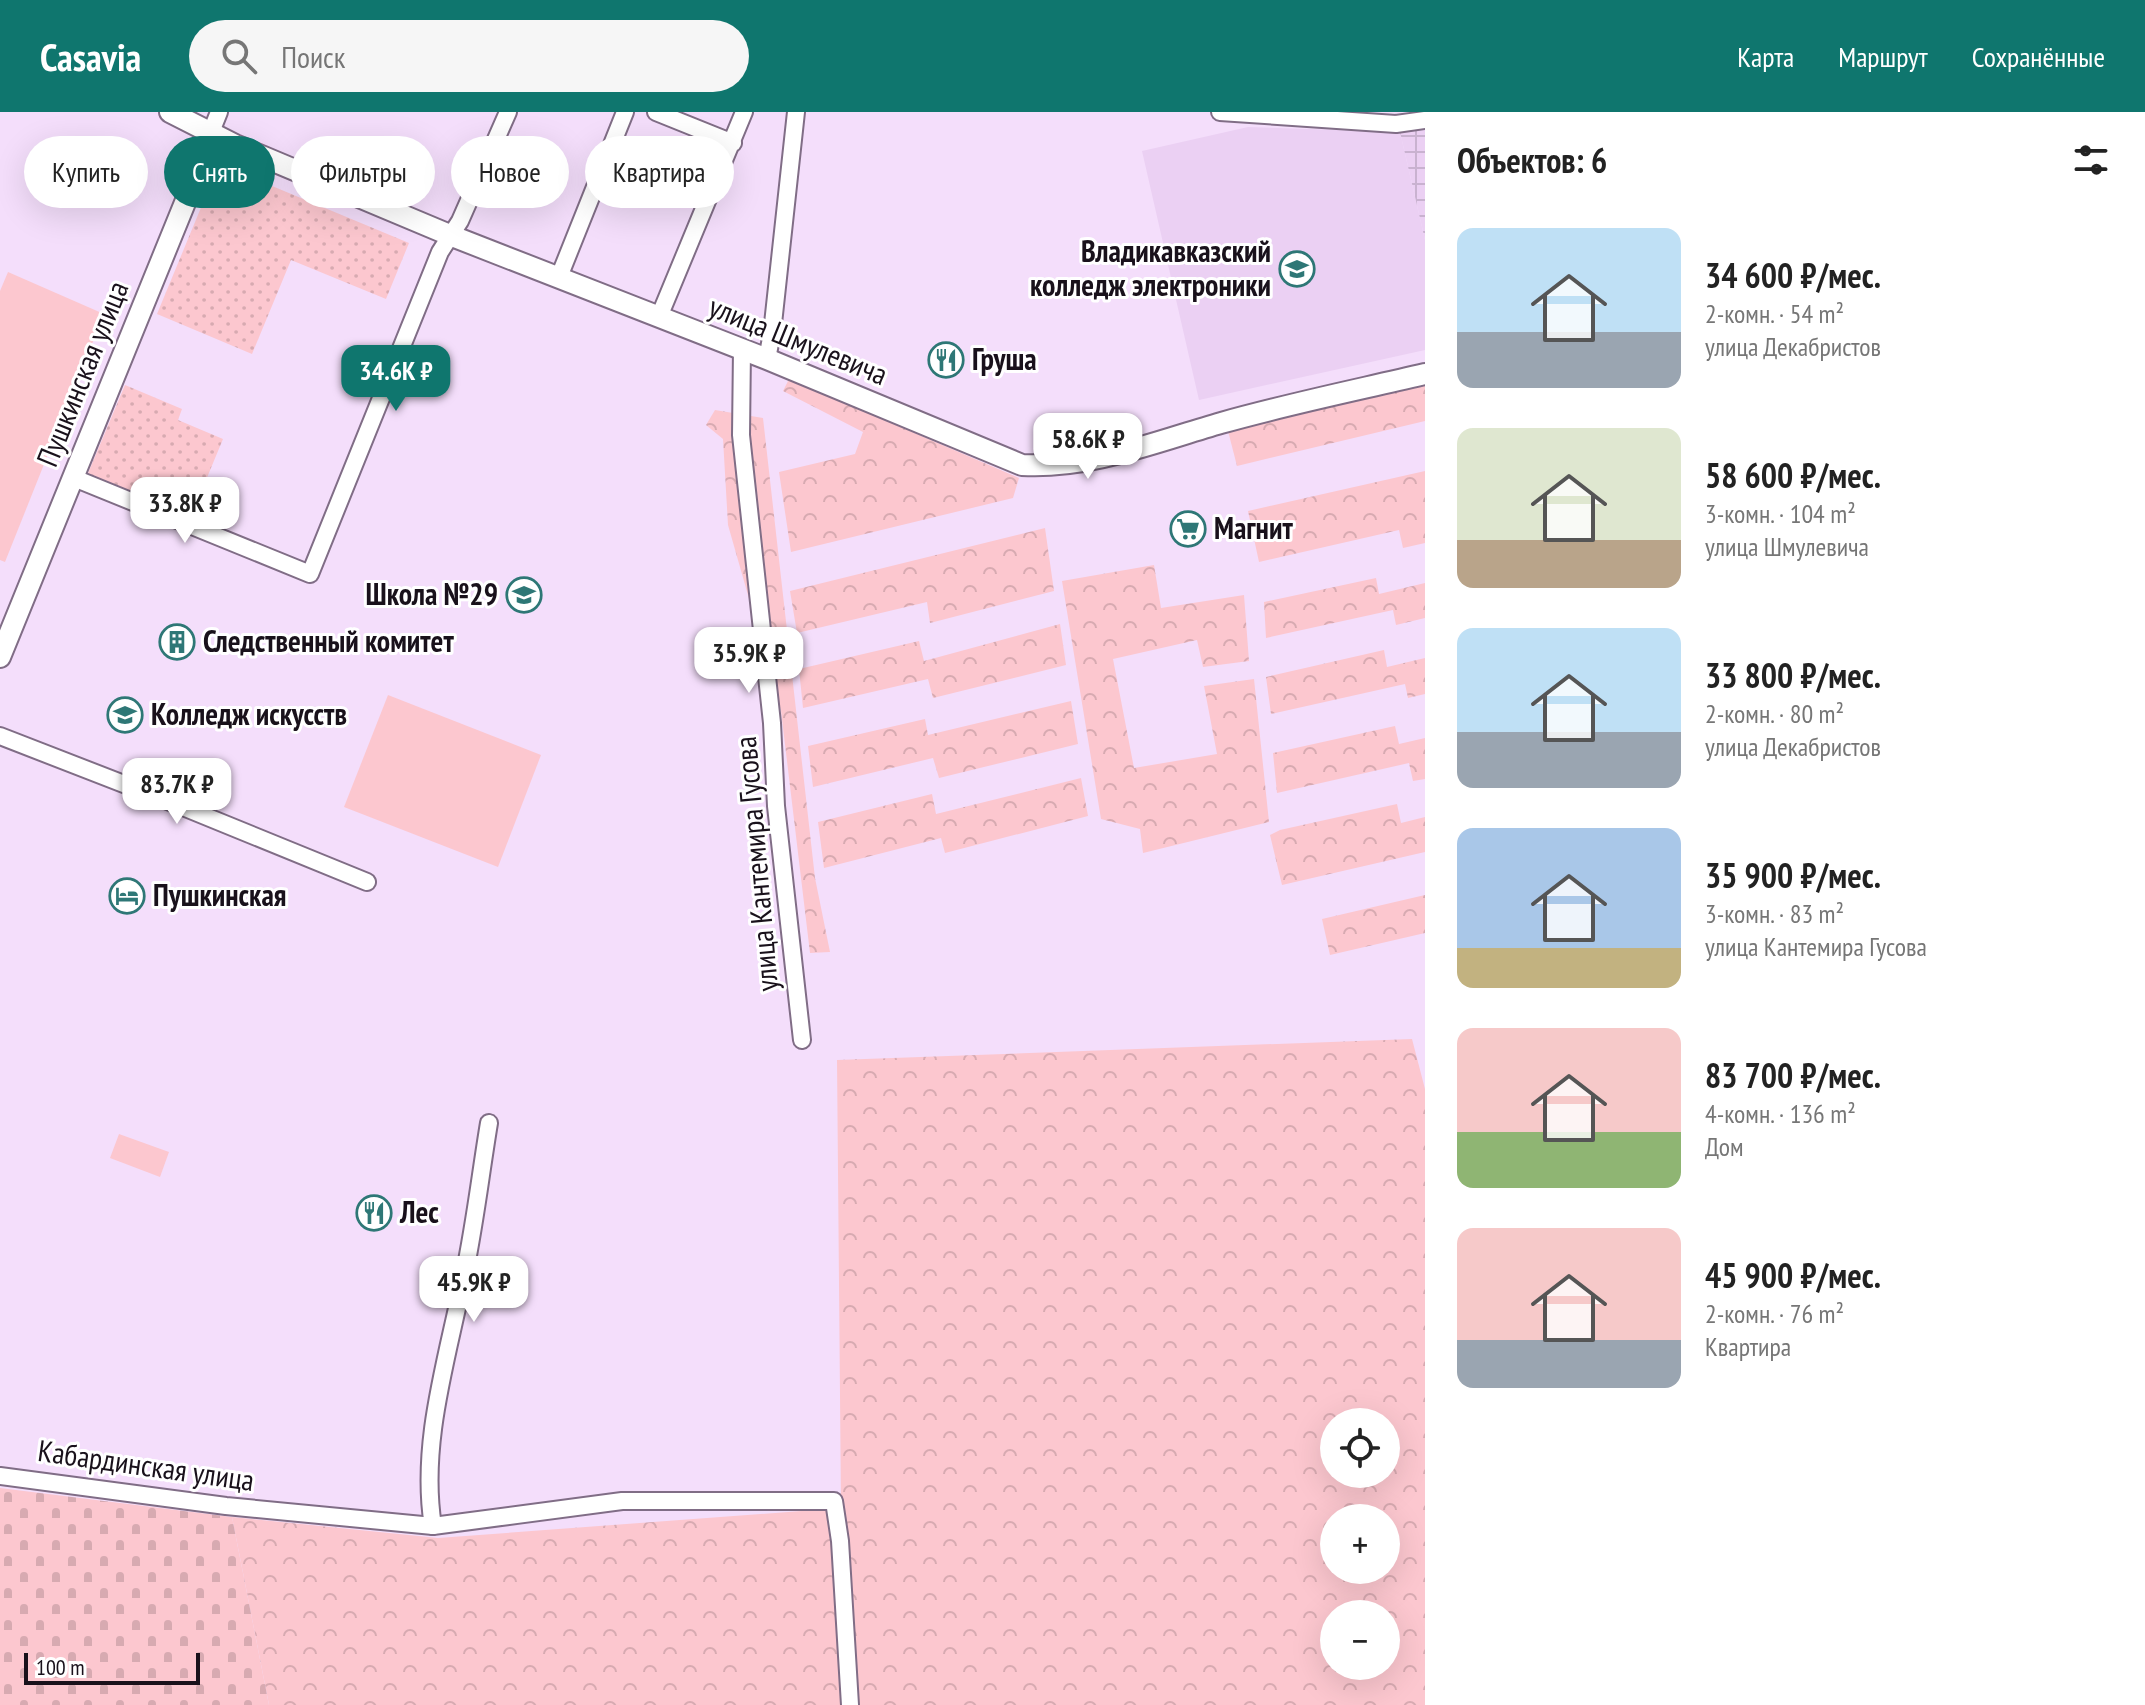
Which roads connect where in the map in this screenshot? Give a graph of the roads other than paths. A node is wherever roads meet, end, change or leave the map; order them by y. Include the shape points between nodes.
1 (170, 112) edge
2 (219, 112) edge
3 (508, 112) edge
4 (625, 112) edge
5 (656, 112) edge
6 (744, 112) edge
7 (796, 112) edge
8 (1220, 112) edge
9 (1425, 120) edge
10 (211, 132) junction
11 (716, 136) edge
12 (734, 140) edge
13 (705, 208) edge
14 (452, 236) junction
15 (559, 277) junction
16 (659, 317) junction
17 (742, 349) junction
18 (767, 359) junction
19 (1425, 374) edge
20 (74, 478) junction
21 (0, 657) edge
22 (0, 736) edge
23 (367, 882) dead end
24 (802, 1040) dead end
25 (489, 1123) dead end
26 (0, 1476) edge
27 (433, 1526) junction
28 (850, 1705) edge

1 - 10 main road, улица Шмулевича
2 - 10 street, Пушкинская улица
3 - 14 street
4 - 15 street
5 - 11 street
6 - 12 street
7 - 18 street
8 - 9 street via 1396,124
10 - 14 main road, улица Шмулевича
10 - 20 main road, Пушкинская улица
13 - 16 street
14 - 15 main road, улица Шмулевича
14 - 20 street via 440,252 310,574
15 - 16 main road, улица Шмулевича
16 - 17 main road, улица Шмулевича
17 - 18 main road, улица Шмулевича
17 - 24 street, улица Кантемира Гусова via 741,435
18 - 19 main road, улица Шмулевича via 1022,465 1040,466 1107,455
20 - 21 main road, Пушкинская улица
22 - 23 street
25 - 27 street via 441,1383 427,1493
26 - 27 street, Кабардинская улица
27 - 28 street, Кабардинская улица via 622,1501 834,1501

